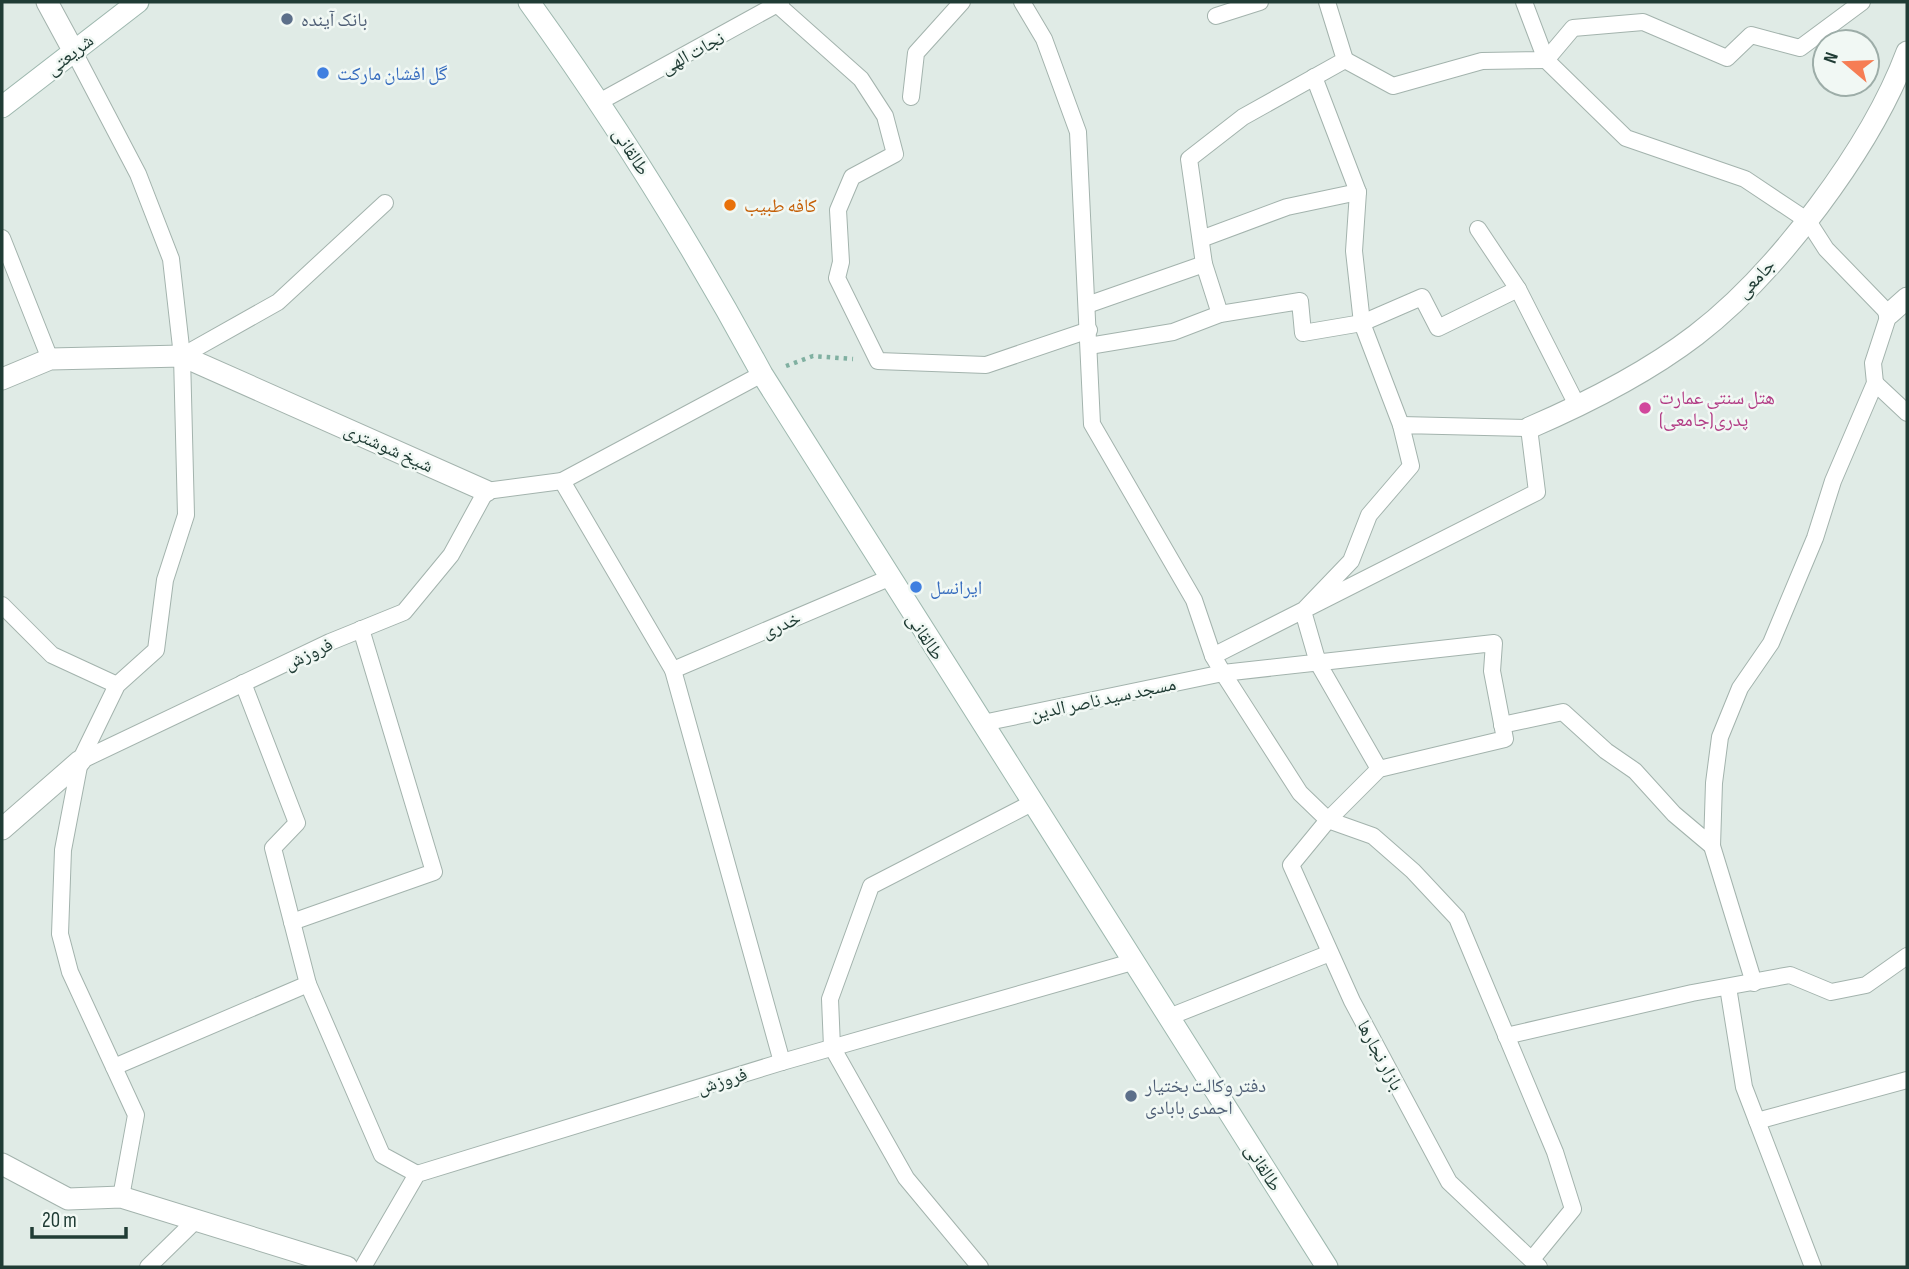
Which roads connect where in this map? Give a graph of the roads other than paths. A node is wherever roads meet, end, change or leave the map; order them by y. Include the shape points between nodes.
1 (47, 2) edge
2 (138, 2) edge
3 (529, 2) edge
4 (962, 2) edge
5 (1022, 2) edge
6 (1260, 2) edge
7 (1327, 2) edge
8 (1524, 2) edge
9 (1862, 2) edge
10 (780, 4) edge
11 (1216, 16) dead end
12 (73, 50) junction
13 (1907, 52) edge
14 (1345, 60) junction
15 (1546, 60) junction
16 (1314, 77) junction
17 (911, 97) dead end
18 (601, 101) junction
19 (2, 107) edge
20 (1358, 192) junction
21 (385, 203) dead end
22 (1808, 221) junction
23 (1478, 229) dead end
24 (2, 238) edge
25 (1201, 239) junction
26 (1204, 264) junction
27 (1518, 289) junction
28 (1907, 298) edge
29 (1087, 304) junction
30 (1220, 314) junction
31 (1889, 314) junction
32 (1362, 323) junction
33 (1089, 338) junction
34 (182, 356) junction
35 (50, 359) junction
36 (762, 374) junction
37 (2, 379) edge
38 (1875, 383) junction
39 (1578, 407) junction
40 (1907, 413) edge
41 (1401, 425) junction
42 (1529, 428) junction
43 (562, 481) junction
44 (486, 491) junction
45 (889, 578) junction
46 (2, 605) edge
47 (1303, 611) junction
48 (361, 629) junction
49 (1213, 656) junction
50 (1318, 663) junction
51 (673, 670) junction
52 (1223, 673) junction
53 (243, 683) junction
54 (117, 685) junction
55 (983, 723) junction
56 (1502, 725) junction
57 (80, 761) junction
58 (1378, 769) junction
59 (1032, 803) junction
60 (1328, 820) junction
61 (2, 829) edge
62 (1712, 846) junction
63 (292, 922) junction
64 (1330, 953) junction
65 (1907, 956) edge
66 (1132, 962) junction
67 (1754, 983) junction
68 (308, 984) junction
69 (1728, 987) junction
70 (1168, 1017) junction
71 (1506, 1036) junction
72 (832, 1047) junction
73 (782, 1062) junction
74 (114, 1067) junction
75 (1907, 1080) edge
76 (1757, 1121) junction
77 (2, 1164) edge
78 (417, 1174) junction
79 (121, 1197) junction
80 (196, 1220) junction
81 (1536, 1263) edge
82 (148, 1267) edge
83 (347, 1267) edge
84 (363, 1267) edge
85 (980, 1267) edge
86 (1328, 1267) edge
87 (1813, 1267) edge

1 - 12 main road
2 - 12 main road, شریعتی
3 - 18 main road, طالقانی
4 - 17 lane via 916,53
5 - 29 lane via 1044,39 1077,132
6 - 11 lane
7 - 14 lane
8 - 15 lane
9 - 15 lane via 1800,48 1751,35 1727,58 1643,22 1573,28
10 - 18 lane, نجات الهی
10 - 33 lane via 861,79 885,116 895,154 852,177 838,209 841,262 837,278 878,361 986,365
12 - 19 main road, شریعتی
12 - 34 lane via 138,174 171,259
13 - 22 main road, جامعی via 1894,87
14 - 15 lane via 1392,86 1482,61
14 - 16 lane
15 - 22 lane via 1626,138 1745,179
16 - 20 lane
16 - 25 lane via 1243,117 1189,159
18 - 36 main road, طالقانی via 710,278
20 - 25 lane via 1287,207
20 - 32 lane via 1354,251
21 - 34 lane via 278,302
22 - 31 lane via 1826,249
22 - 39 main road, جامعی via 1696,335
23 - 27 lane
24 - 35 lane
25 - 26 lane
26 - 29 lane
26 - 30 lane
27 - 32 lane via 1438,328 1422,298
27 - 39 lane
28 - 31 main road
29 - 33 lane
30 - 32 lane via 1300,301 1303,334
30 - 33 lane via 1173,332
31 - 38 lane via 1873,363
32 - 41 lane
33 - 49 lane via 1092,424 1194,600
34 - 35 main road, شیخ شوشتری
34 - 44 main road, شیخ شوشتری
34 - 54 lane via 186,515 165,580 156,650
35 - 37 main road, شیخ شوشتری
36 - 43 lane
36 - 45 main road, طالقانی
38 - 40 lane
38 - 62 lane via 1771,643 1740,688 1720,737
39 - 42 main road, جامعی
41 - 42 lane
41 - 47 lane via 1411,466 1369,515 1351,561
42 - 47 lane via 1537,492
43 - 44 lane
43 - 51 lane
44 - 48 lane, فروزش via 451,555 404,612
45 - 51 lane, خدری
45 - 55 main road, طالقانی
46 - 54 lane via 52,655
47 - 49 lane
47 - 50 lane
48 - 53 lane, فروزش
48 - 63 lane via 434,872
49 - 52 lane
50 - 52 lane, مسجد سید ناصر الدین
50 - 56 lane, مسجد سید ناصر الدین via 1494,643 1492,671
50 - 58 lane
51 - 73 lane
52 - 55 lane, مسجد سید ناصر الدین
52 - 60 lane via 1300,793
53 - 57 lane, فروزش
53 - 63 lane via 297,823 274,848
54 - 57 lane
55 - 59 main road, طالقانی
56 - 58 lane via 1505,739
56 - 62 lane via 1563,712 1635,771 1674,814
57 - 61 main road
57 - 74 lane via 63,850 60,934 70,972
58 - 60 lane
59 - 66 main road, طالقانی
59 - 72 lane via 871,886 830,999
60 - 64 lane, بازار نجارها via 1291,865
60 - 71 lane via 1373,836 1457,918
62 - 67 lane
63 - 68 lane
64 - 70 lane
64 - 81 lane, بازار نجارها via 1449,1182
65 - 67 lane via 1866,985 1831,992 1790,975
66 - 70 main road, طالقانی
66 - 72 lane, فروزش
67 - 69 lane
68 - 74 lane
68 - 78 lane via 382,1155
69 - 71 lane
69 - 76 lane via 1744,1087
70 - 86 main road, طالقانی
71 - 81 lane via 1555,1152 1573,1209
72 - 73 lane, فروزش
72 - 85 lane via 906,1178
73 - 78 lane, فروزش
74 - 79 lane via 136,1115
75 - 76 lane
76 - 87 lane
77 - 79 main road via 68,1199
78 - 84 lane
79 - 80 main road
80 - 82 lane
80 - 83 main road

